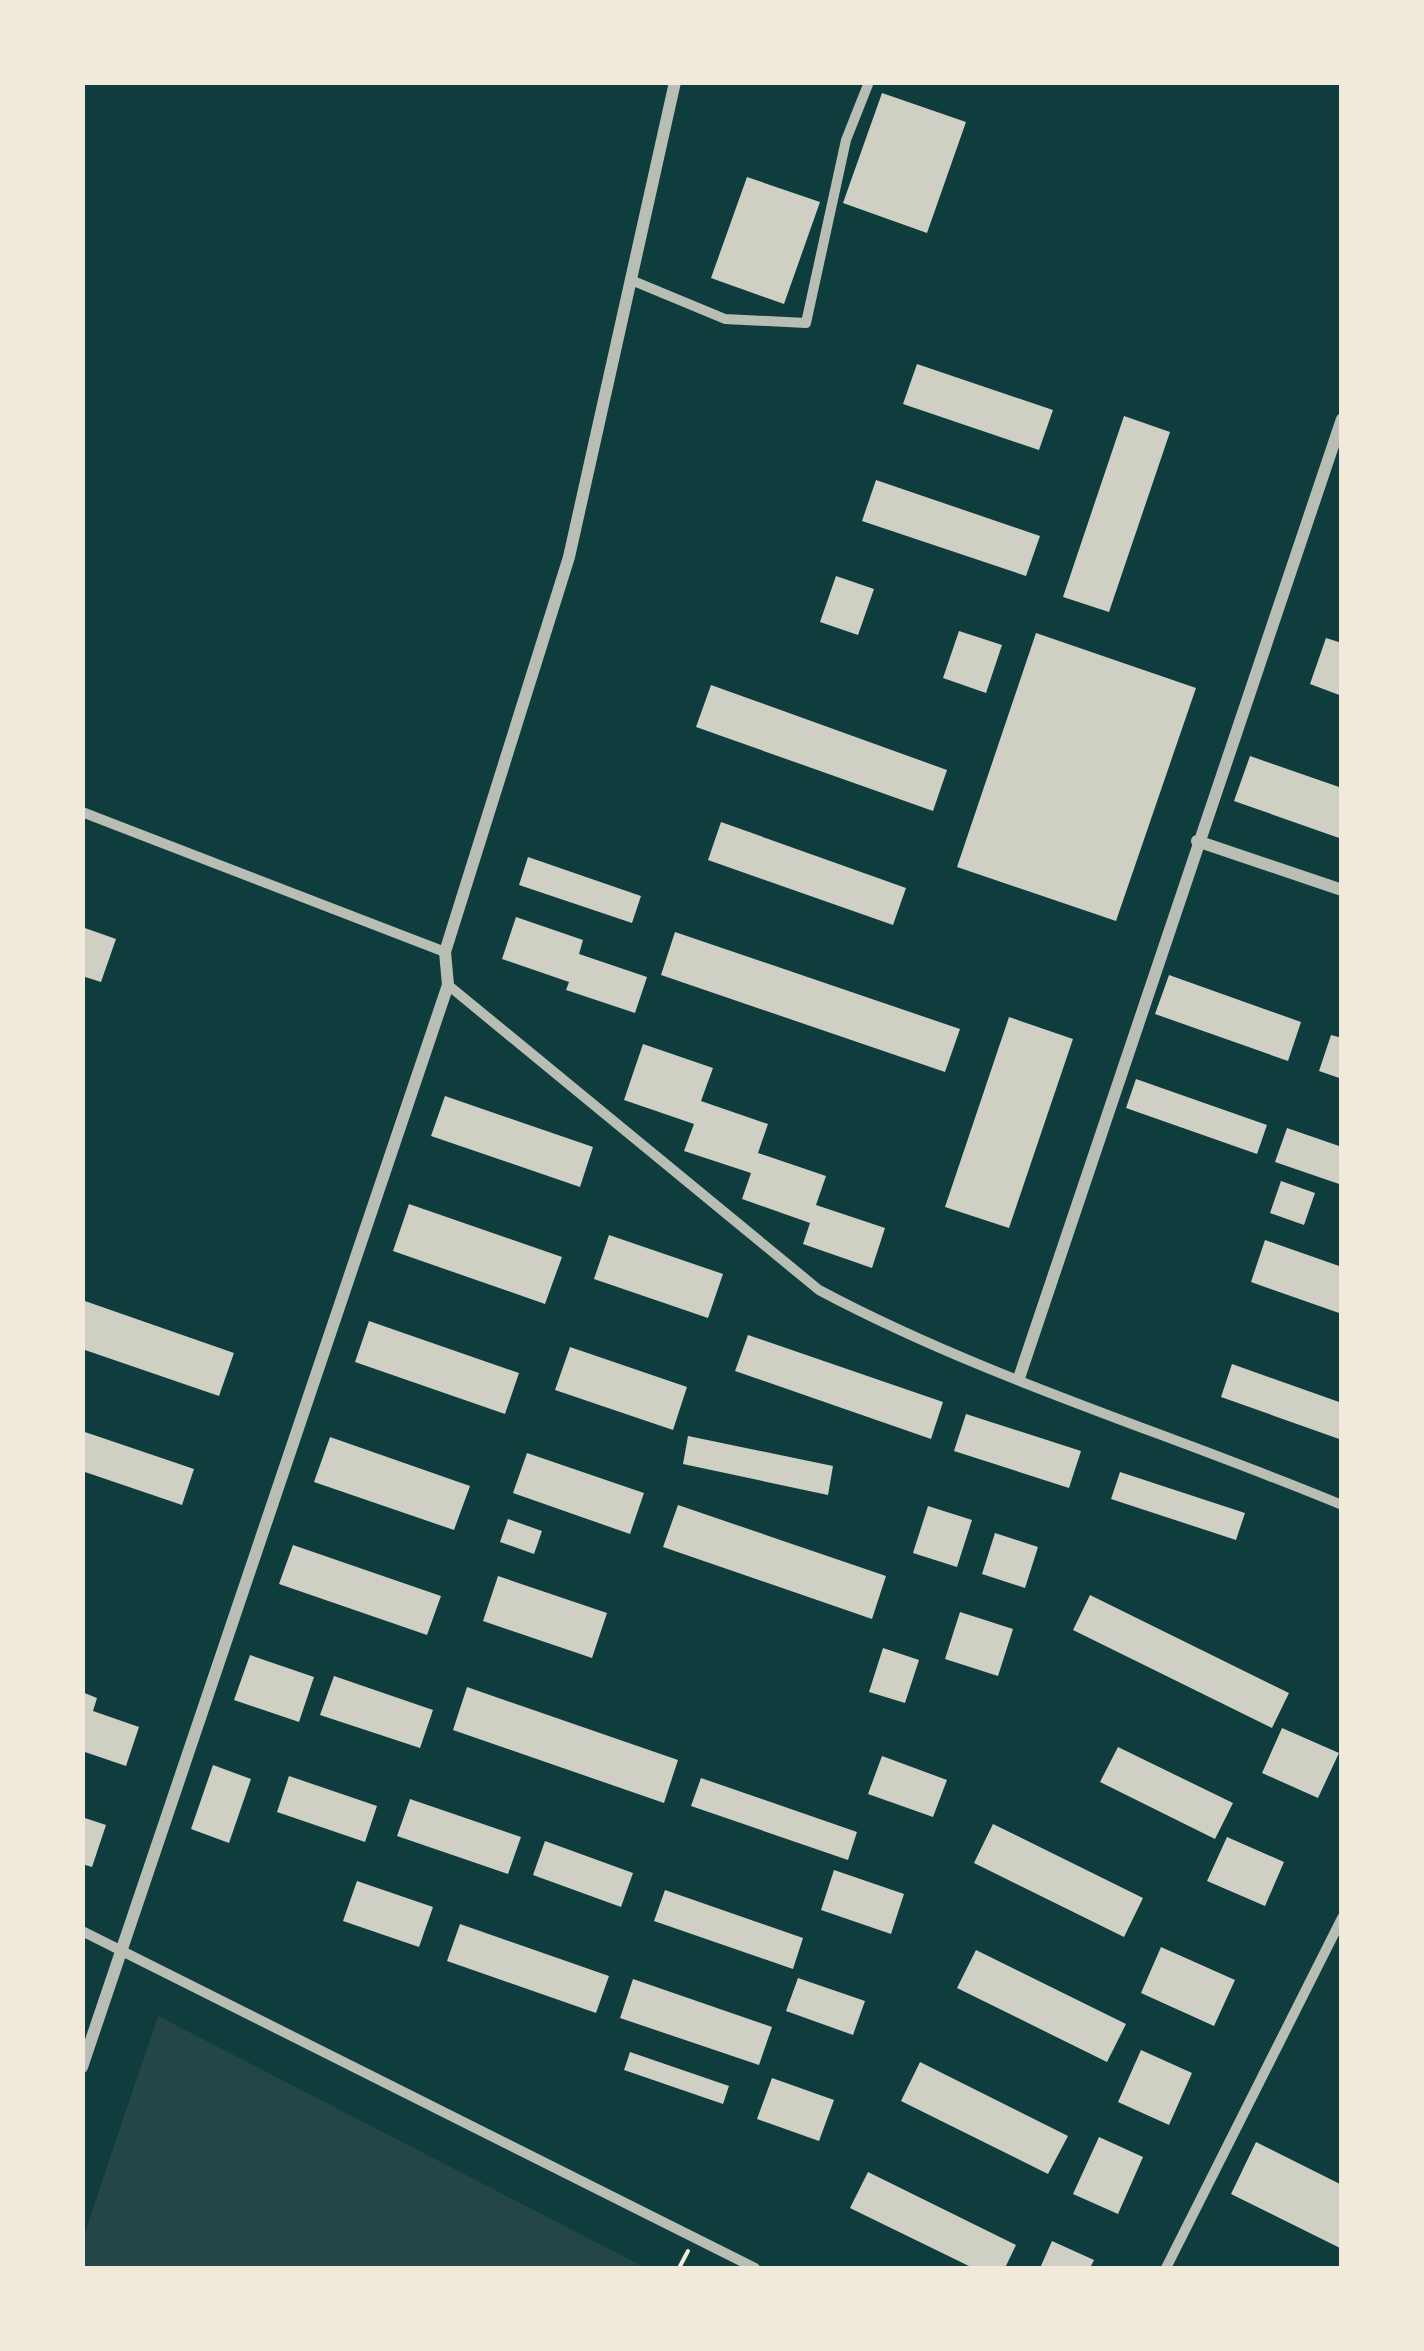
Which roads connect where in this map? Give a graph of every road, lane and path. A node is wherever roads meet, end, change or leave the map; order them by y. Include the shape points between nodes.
1 (675, 82) edge
2 (869, 82) edge
3 (631, 280) junction
4 (1342, 419) edge
5 (82, 812) edge
6 (1197, 841) junction
7 (1342, 890) edge
8 (445, 952) junction
9 (448, 985) junction
10 (1019, 1378) junction
11 (1342, 1505) edge
12 (1342, 1918) edge
13 (82, 1931) edge
14 (120, 1950) junction
15 (82, 2068) edge
16 (695, 2238) junction
17 (678, 2268) edge
18 (755, 2268) edge
19 (1166, 2268) edge

1 - 3 street
2 - 3 street via 846,140 806,323 724,319
3 - 8 street via 570,558
4 - 6 street
5 - 8 street
6 - 7 street
6 - 10 street
8 - 9 street
9 - 10 street via 819,1290
9 - 14 street
10 - 11 street
12 - 19 street
13 - 14 street
14 - 15 street
14 - 16 street
16 - 17 path
16 - 18 street

